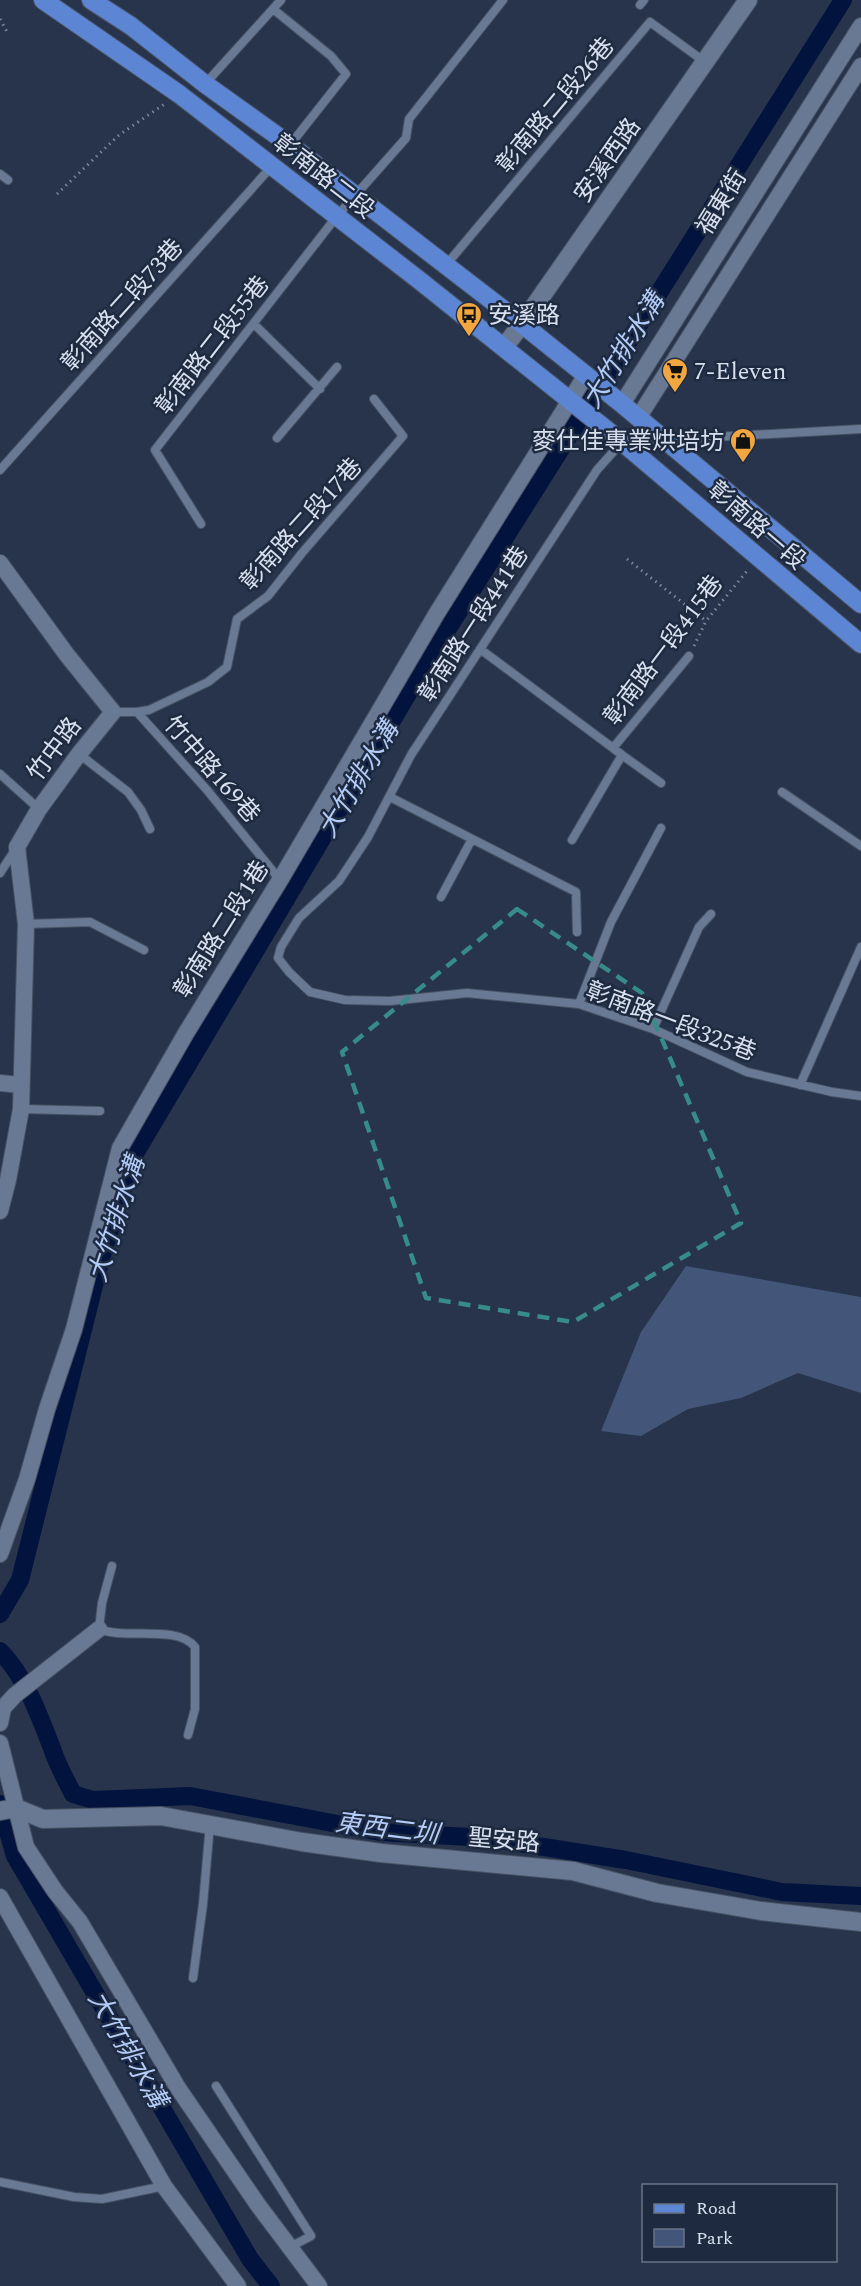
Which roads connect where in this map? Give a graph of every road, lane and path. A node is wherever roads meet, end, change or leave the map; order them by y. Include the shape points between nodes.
1 (43, 0) edge
2 (91, 0) edge
3 (281, 0) edge
4 (503, 0) edge
5 (748, 0) edge
6 (273, 9) junction
7 (0, 19) edge
8 (861, 26) edge
9 (7, 32) dead end
10 (841, 57) junction
11 (705, 62) junction
12 (860, 67) edge
13 (205, 84) junction
14 (179, 94) junction
15 (290, 145) junction
16 (272, 166) junction
17 (0, 174) edge
18 (767, 175) junction
19 (8, 180) dead end
20 (785, 186) junction
21 (57, 194) dead end
22 (356, 196) junction
23 (337, 216) junction
24 (446, 265) junction
25 (706, 271) junction
26 (724, 282) junction
27 (254, 324) junction
28 (522, 324) junction
29 (672, 326) junction
30 (689, 337) junction
31 (504, 347) junction
32 (337, 367) dead end
33 (586, 375) junction
34 (320, 389) junction
35 (374, 399) dead end
36 (570, 399) junction
37 (622, 404) junction
38 (638, 418) junction
39 (601, 425) junction
40 (861, 429) edge
41 (277, 438) dead end
42 (665, 440) junction
43 (622, 442) junction
44 (0, 470) edge
45 (201, 524) dead end
46 (758, 558) junction
47 (627, 559) dead end
48 (0, 563) edge
49 (861, 604) edge
50 (706, 621) junction
51 (861, 644) edge
52 (480, 649) junction
53 (689, 656) joint
54 (113, 712) junction
55 (137, 712) junction
56 (613, 748) junction
57 (79, 754) junction
58 (622, 755) junction
59 (0, 774) edge
60 (661, 783) dead end
61 (782, 792) dead end
62 (390, 796) junction
63 (39, 809) junction
64 (661, 828) dead end
65 (150, 829) dead end
66 (472, 838) junction
67 (572, 840) dead end
68 (861, 846) edge
69 (17, 847) junction
70 (0, 873) edge
71 (280, 880) junction
72 (441, 897) dead end
73 (711, 914) dead end
74 (26, 924) junction
75 (577, 932) dead end
76 (861, 946) edge
77 (281, 947) joint
78 (144, 950) dead end
79 (579, 1004) junction
80 (653, 1029) junction
81 (0, 1083) edge
82 (21, 1085) junction
83 (800, 1085) junction
84 (861, 1096) edge
85 (21, 1108) junction
86 (100, 1111) dead end
87 (0, 1211) edge
88 (0, 1554) edge
89 (112, 1566) dead end
90 (99, 1629) junction
91 (0, 1723) edge
92 (188, 1735) dead end
93 (0, 1743) edge
94 (8, 1809) edge
95 (210, 1824) junction
96 (0, 1897) edge
97 (861, 1922) edge
98 (193, 1978) dead end
99 (216, 2086) dead end
100 (0, 2182) edge
101 (164, 2186) junction
102 (290, 2247) junction
103 (238, 2286) edge
104 (319, 2286) edge

1 - 14 main road, 彰南路二段
2 - 13 main road, 彰南路二段
3 - 6 lane
4 - 22 lane, 彰南路二段55巷 via 409,119 406,138
5 - 11 street, 安溪西路
6 - 13 lane
6 - 15 lane via 331,56 346,74
7 - 9 path
8 - 10 street, 福東街
10 - 12 street
10 - 18 street, 福東街
11 - 24 lane, 彰南路二段26巷 via 650,22
11 - 28 street, 安溪西路
12 - 20 street, 福東街
13 - 15 main road, 彰南路二段
14 - 16 main road, 彰南路二段
14 - 21 path via 119,135
15 - 22 main road, 彰南路二段
16 - 23 main road, 彰南路二段
16 - 44 lane, 彰南路二段73巷
17 - 19 lane
18 - 20 street
18 - 25 street, 福東街
20 - 26 street, 福東街
22 - 23 lane, 彰南路二段55巷
22 - 24 main road, 彰南路二段
23 - 27 lane, 彰南路二段55巷
23 - 31 main road, 彰南路二段
24 - 28 main road, 彰南路二段
25 - 26 street
25 - 29 street, 福東街
26 - 30 street, 福東街
27 - 34 lane
27 - 45 lane, 彰南路二段55巷 via 155,450
28 - 31 street, 安溪西路
28 - 33 main road, 彰南路二段
29 - 30 street
29 - 37 street, 福東街
30 - 38 street, 福東街
31 - 36 main road, 彰南路二段
32 - 34 lane
33 - 36 street, 彰南路二段1巷
33 - 37 main road, 彰南路二段
34 - 41 lane
35 - 55 lane, 彰南路二段17巷 via 404,436 268,596 237,619 227,667 208,682
36 - 39 main road, 彰南路二段
36 - 71 street, 彰南路二段1巷 via 437,613
37 - 38 main road, 彰南路一段
37 - 39 main road
38 - 42 main road, 彰南路一段
38 - 43 main road, 福東街
39 - 43 main road, 彰南路一段
40 - 42 lane
42 - 43 lane
42 - 49 main road, 彰南路一段
43 - 46 main road, 彰南路一段
43 - 52 lane, 彰南路一段441巷 via 597,470
46 - 50 path, 彰南路一段415巷
46 - 51 main road, 彰南路一段
47 - 50 path
48 - 54 street, 竹中路
50 - 53 path, 彰南路一段415巷
52 - 56 lane, 彰南路一段415巷
52 - 62 lane, 彰南路一段441巷 via 411,755
53 - 56 lane, 彰南路一段415巷
54 - 55 lane, 彰南路二段17巷
54 - 57 street, 竹中路
55 - 71 lane, 竹中路169巷
56 - 58 lane
57 - 63 street, 竹中路
57 - 65 lane via 128,792
58 - 60 lane
58 - 67 lane
59 - 63 lane
61 - 68 lane
62 - 66 lane
62 - 77 lane, 彰南路一段441巷 via 339,881 299,918
63 - 69 street, 竹中路
64 - 79 lane via 611,922
66 - 72 lane
66 - 75 lane via 576,892
69 - 70 lane
69 - 74 street
71 - 88 street, 彰南路二段1巷 via 120,1148 74,1329
73 - 80 lane via 699,927
74 - 78 lane via 90,922
74 - 82 street
76 - 83 lane
77 - 79 lane, 彰南路一段325巷 via 278,958 310,992 345,1000 390,1001 467,993
79 - 80 lane, 彰南路一段325巷
80 - 83 lane, 彰南路一段325巷 via 747,1072
81 - 82 street
82 - 85 street
83 - 84 lane, 彰南路一段325巷
85 - 86 lane
85 - 87 street
89 - 90 lane
90 - 91 street via 15,1695 3,1708
90 - 92 lane via 110,1634 171,1635 191,1641 195,1647 195,1709
93 - 94 street
94 - 95 street, 聖安路 via 43,1819 160,1816
94 - 102 street via 26,1847 80,1922 178,2088
95 - 97 street, 聖安路 via 381,1853 573,1871 657,1893 761,1911
95 - 98 lane
96 - 101 street
99 - 102 lane via 311,2236
100 - 101 lane via 102,2199
101 - 103 street
102 - 104 street

